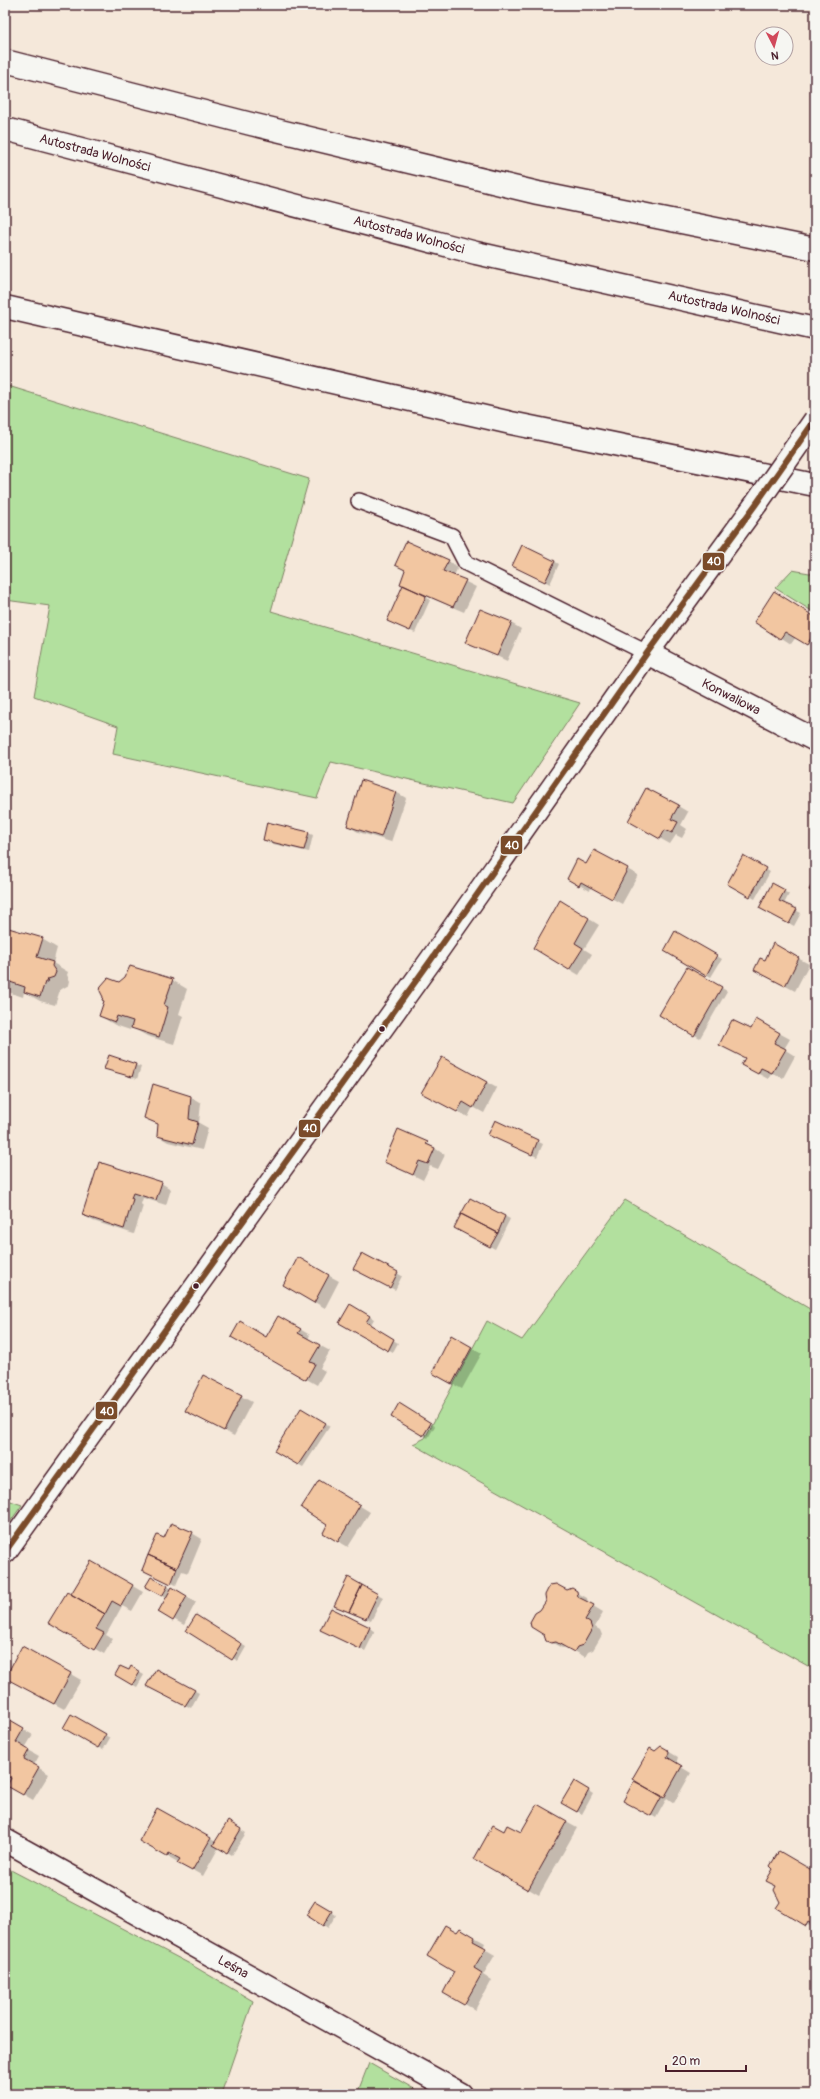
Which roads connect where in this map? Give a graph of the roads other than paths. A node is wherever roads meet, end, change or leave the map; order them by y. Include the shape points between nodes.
1 (5, 61) edge
2 (5, 129) edge
3 (815, 249) edge
4 (5, 307) edge
5 (815, 329) edge
6 (815, 420) edge
7 (815, 485) edge
8 (359, 501) dead end
9 (647, 653) junction
10 (815, 740) edge
11 (5, 1552) edge
12 (5, 1840) edge
13 (461, 2094) edge

1 - 3 main road via 250,124 538,193
2 - 5 main road, Autostrada Wolności via 476,253
4 - 7 main road via 511,423
6 - 9 main road, bridge
8 - 9 lane via 452,536 466,563
9 - 10 main road, Konwaliowa
9 - 11 main road via 431,960
12 - 13 main road, Leśna

